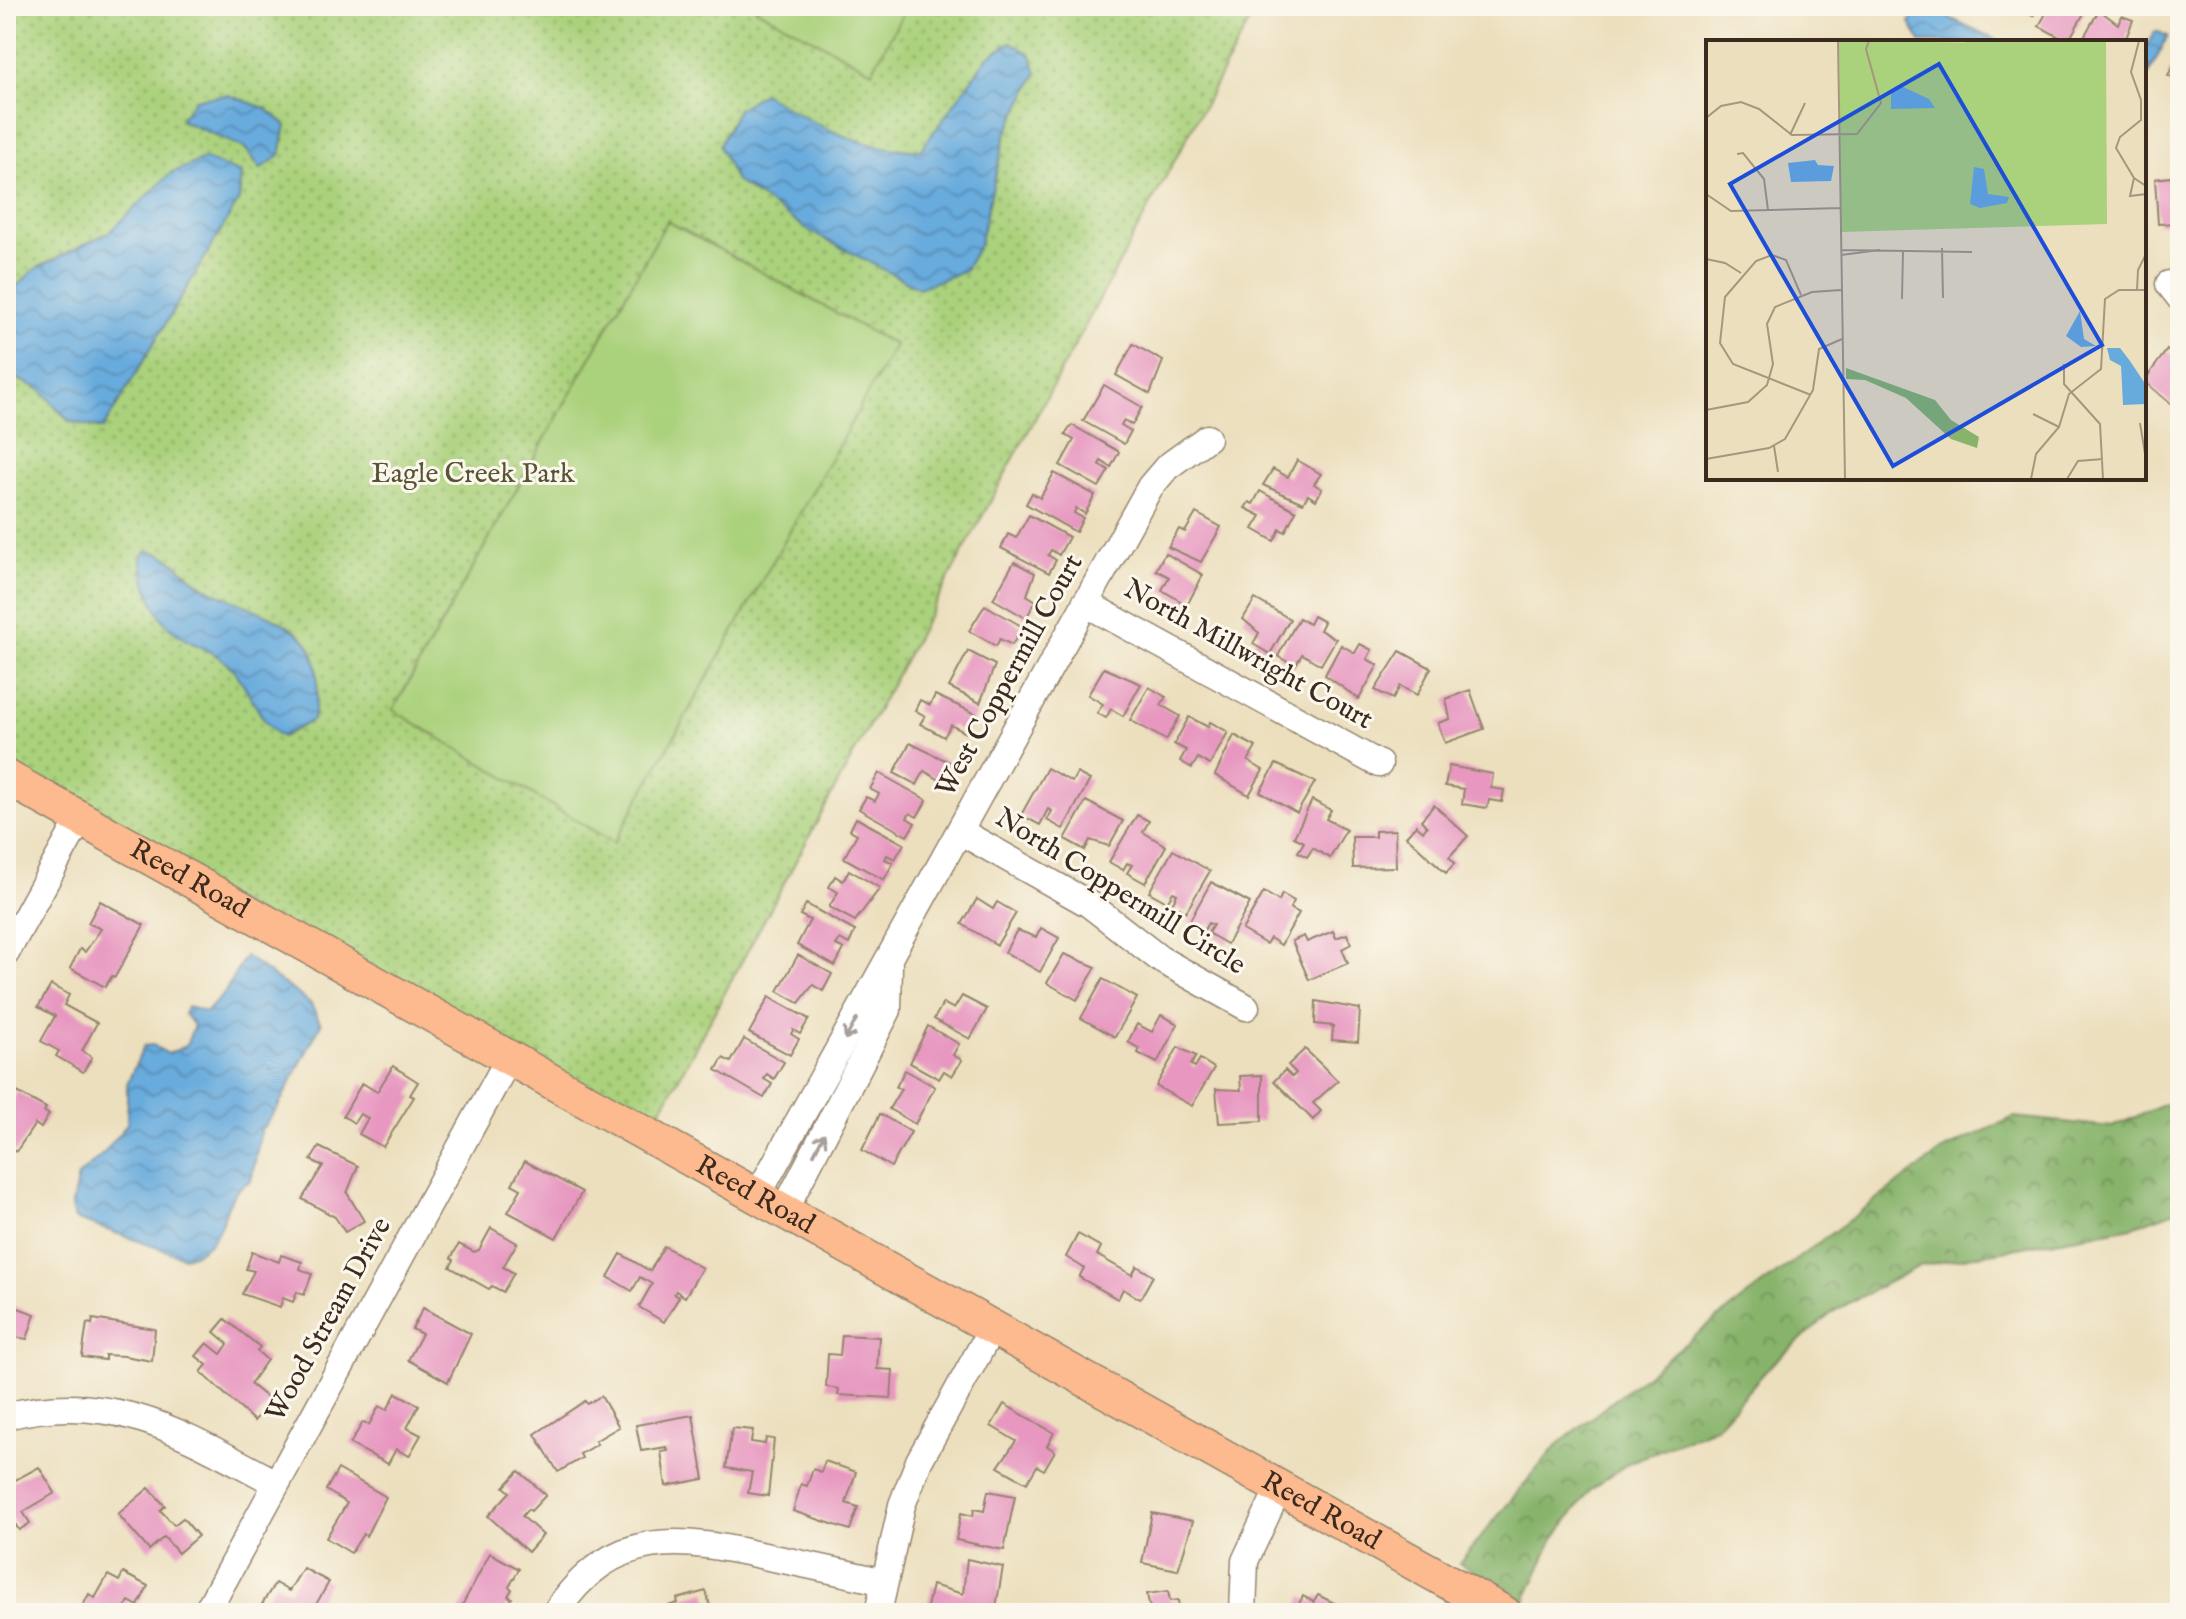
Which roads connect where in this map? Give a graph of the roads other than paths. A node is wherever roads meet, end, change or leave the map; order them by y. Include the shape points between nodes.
1 (1207, 438) dead end
2 (1085, 603) junction
3 (1379, 764) dead end
4 (6, 777) edge
5 (80, 819) junction
6 (961, 832) junction
7 (6, 953) edge
8 (1246, 1007) dead end
9 (509, 1058) junction
10 (770, 1205) junction
11 (991, 1330) junction
12 (6, 1416) edge
13 (276, 1483) junction
14 (1279, 1488) junction
15 (884, 1582) junction
16 (206, 1613) edge
17 (555, 1613) edge
18 (878, 1613) edge
19 (1243, 1613) edge
20 (1504, 1613) edge

1 - 2 street, West Coppermill Court via 1167,467 1150,487
2 - 3 street, North Millwright Court
2 - 6 street, West Coppermill Court
4 - 5 main road, Reed Road
5 - 7 street
5 - 9 main road, Reed Road
6 - 8 street, North Coppermill Circle via 1089,904 1160,959
6 - 10 street, West Coppermill Court via 889,961 888,1010
9 - 10 main road, Reed Road
9 - 13 street, Wood Stream Drive
10 - 11 main road, Reed Road
11 - 14 main road, Reed Road
11 - 15 street via 919,1461 902,1505
12 - 13 street via 64,1407 129,1413 173,1429
13 - 16 street, Wood Stream Drive
14 - 19 street via 1245,1561
14 - 20 main road, Reed Road
15 - 17 street via 708,1543 662,1542 626,1551 595,1570
15 - 18 street

